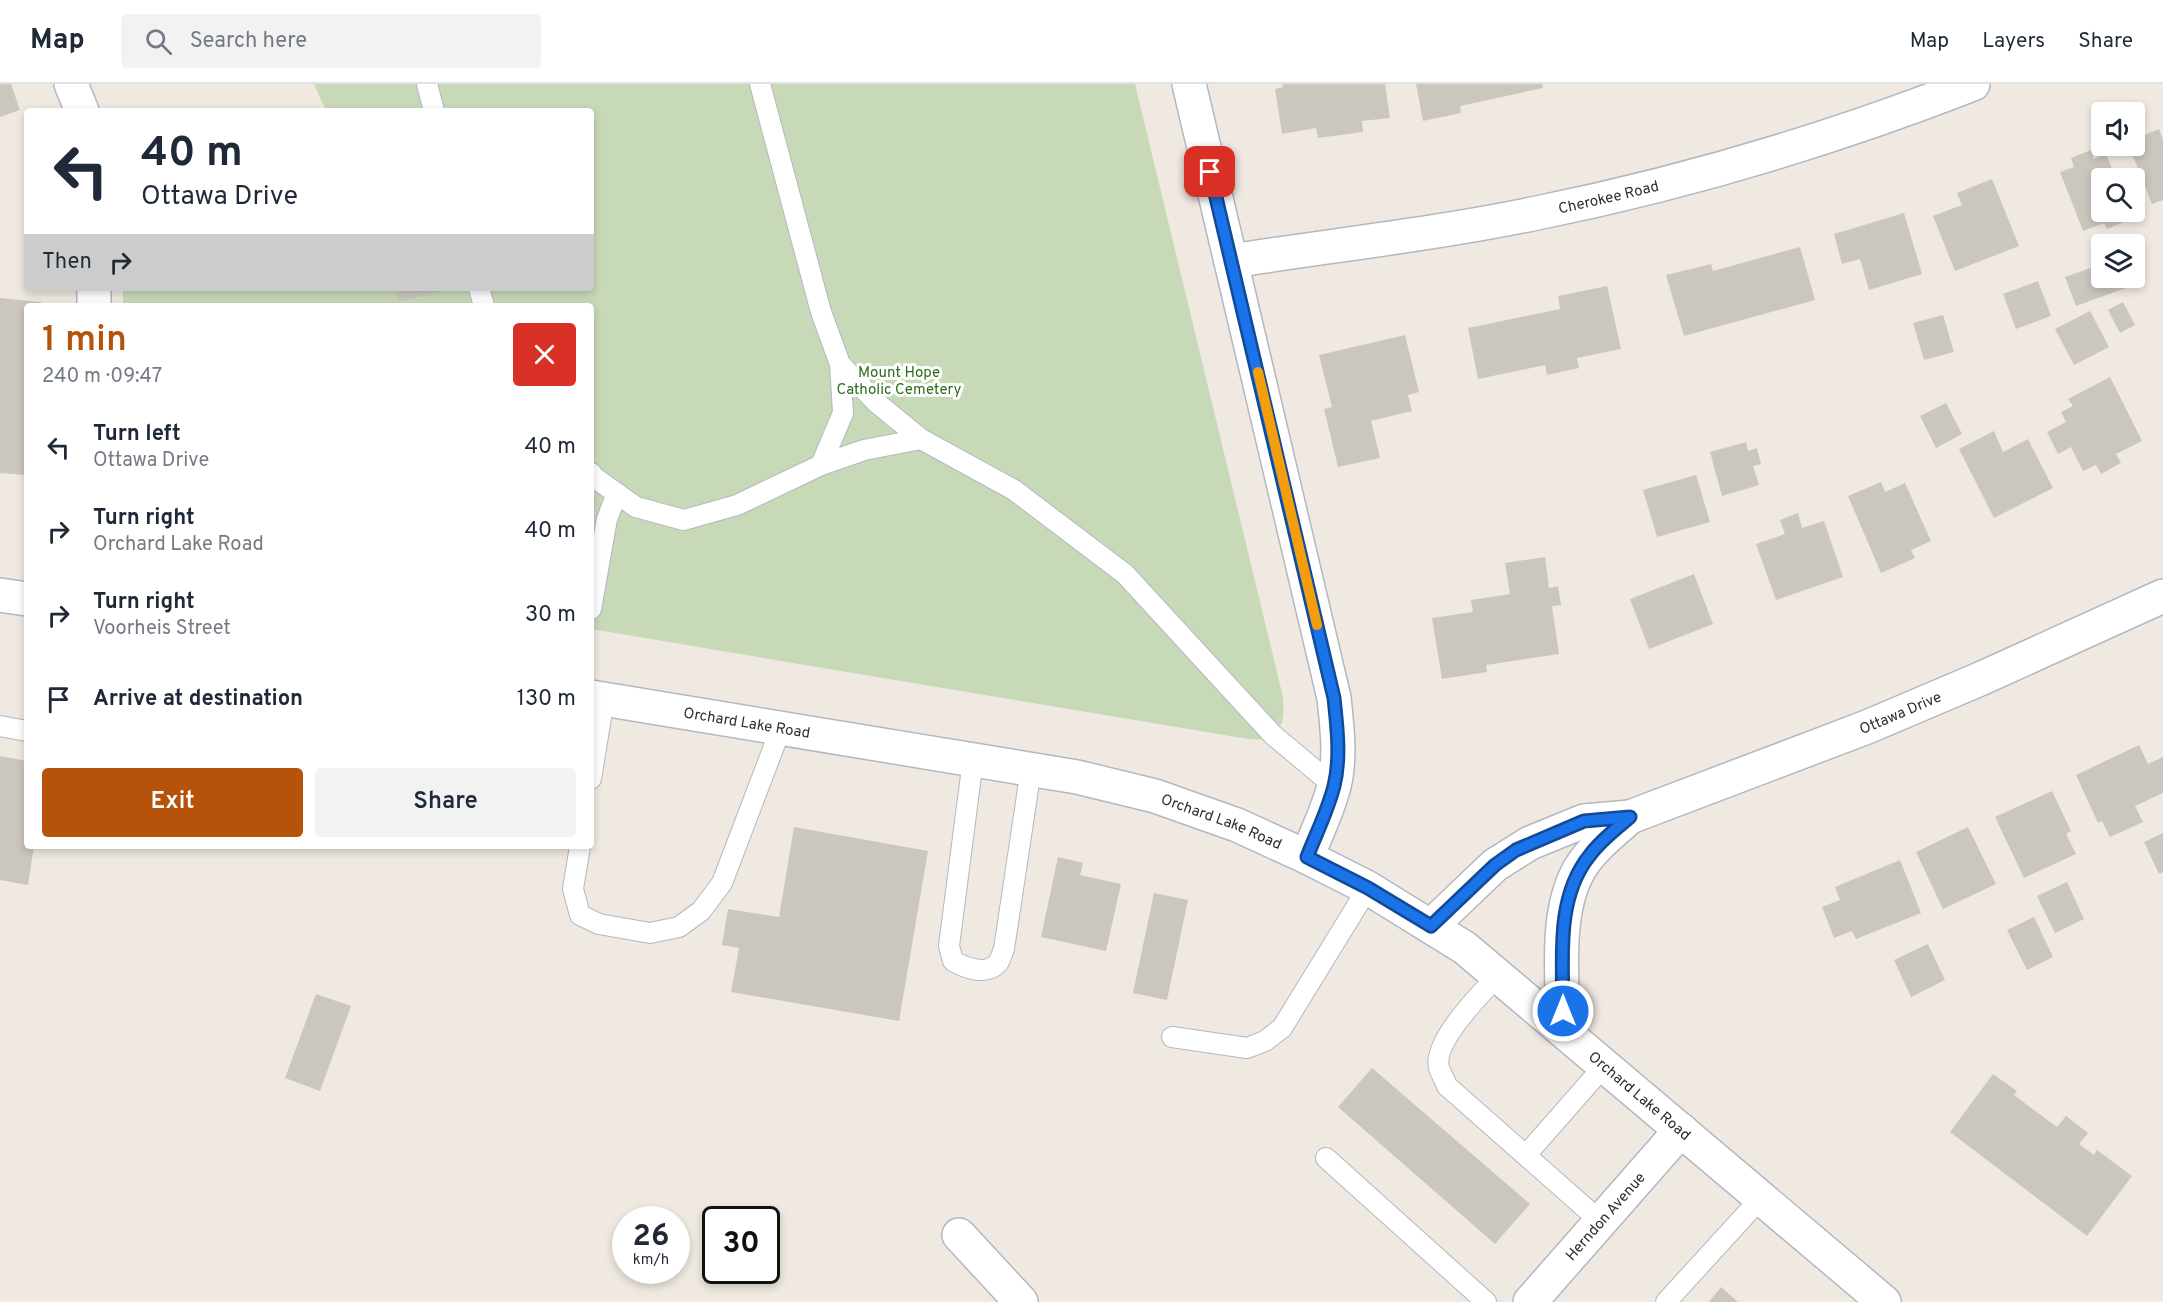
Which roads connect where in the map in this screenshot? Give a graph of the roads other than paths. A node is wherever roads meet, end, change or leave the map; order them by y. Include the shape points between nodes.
1 (72, 84) edge
2 (427, 84) edge
3 (760, 84) edge
4 (1189, 84) edge
5 (1973, 84) edge
6 (81, 108) edge
7 (433, 108) edge
8 (1232, 261) junction
9 (840, 364) junction
10 (921, 440) junction
11 (821, 465) junction
12 (594, 477) edge
13 (617, 493) junction
14 (594, 592) edge
15 (0, 595) edge
16 (2163, 596) edge
17 (24, 599) edge
18 (597, 698) edge
19 (0, 726) edge
20 (781, 728) junction
21 (24, 730) edge
22 (594, 738) edge
23 (973, 760) junction
24 (1031, 770) junction
25 (1334, 786) junction
26 (1630, 817) junction
27 (580, 849) edge
28 (1307, 857) junction
29 (1368, 888) junction
30 (1431, 926) junction
31 (1498, 975) junction
32 (1563, 1030) junction
33 (1172, 1037) dead end
34 (1605, 1065) junction
35 (1681, 1130) junction
36 (1526, 1155) junction
37 (1326, 1158) dead end
38 (1761, 1198) junction
39 (1600, 1221) junction
40 (959, 1235) dead end
41 (1021, 1302) edge
42 (1486, 1302) edge
43 (1530, 1302) edge
44 (1666, 1302) edge
45 (1884, 1302) edge

1 - 6 street
2 - 7 lane
3 - 9 lane via 821,312
4 - 8 street
5 - 8 street, Cherokee Road via 1809,141 1614,196 1458,228
8 - 25 street via 1334,698
9 - 10 lane via 877,403
9 - 11 lane via 843,413
10 - 11 lane via 864,450
10 - 25 lane via 1014,490 1125,574 1273,735
11 - 13 lane via 737,505 684,520 636,507
12 - 13 lane
13 - 14 lane via 607,519
15 - 17 street
16 - 26 street, Ottawa Drive via 1867,727
18 - 20 street, Orchard Lake Road
18 - 22 lane
19 - 21 lane
20 - 23 street, Orchard Lake Road
20 - 27 lane via 722,884 701,910 679,927 650,933 598,924 580,915 573,889
23 - 24 street, Orchard Lake Road
23 - 24 lane via 949,946 953,961 966,968 986,970 997,964 1004,949
24 - 28 street, Orchard Lake Road via 1155,796 1237,825
25 - 28 street
26 - 30 street, Ottawa Drive via 1584,821 1516,850
26 - 32 street, Ottawa Drive via 1590,854 1566,905
28 - 29 street, Orchard Lake Road
29 - 30 street, Orchard Lake Road
29 - 33 lane via 1281,1028 1265,1041 1246,1048
30 - 31 street, Orchard Lake Road
31 - 32 street, Orchard Lake Road
31 - 36 lane via 1440,1049 1438,1067 1447,1086
32 - 34 street, Orchard Lake Road
34 - 35 street, Orchard Lake Road
34 - 36 lane
35 - 38 street, Orchard Lake Road
35 - 39 street, Herndon Avenue
36 - 39 lane
37 - 42 lane
38 - 44 lane
38 - 45 street, Orchard Lake Road
39 - 43 street, Herndon Avenue
40 - 41 street

